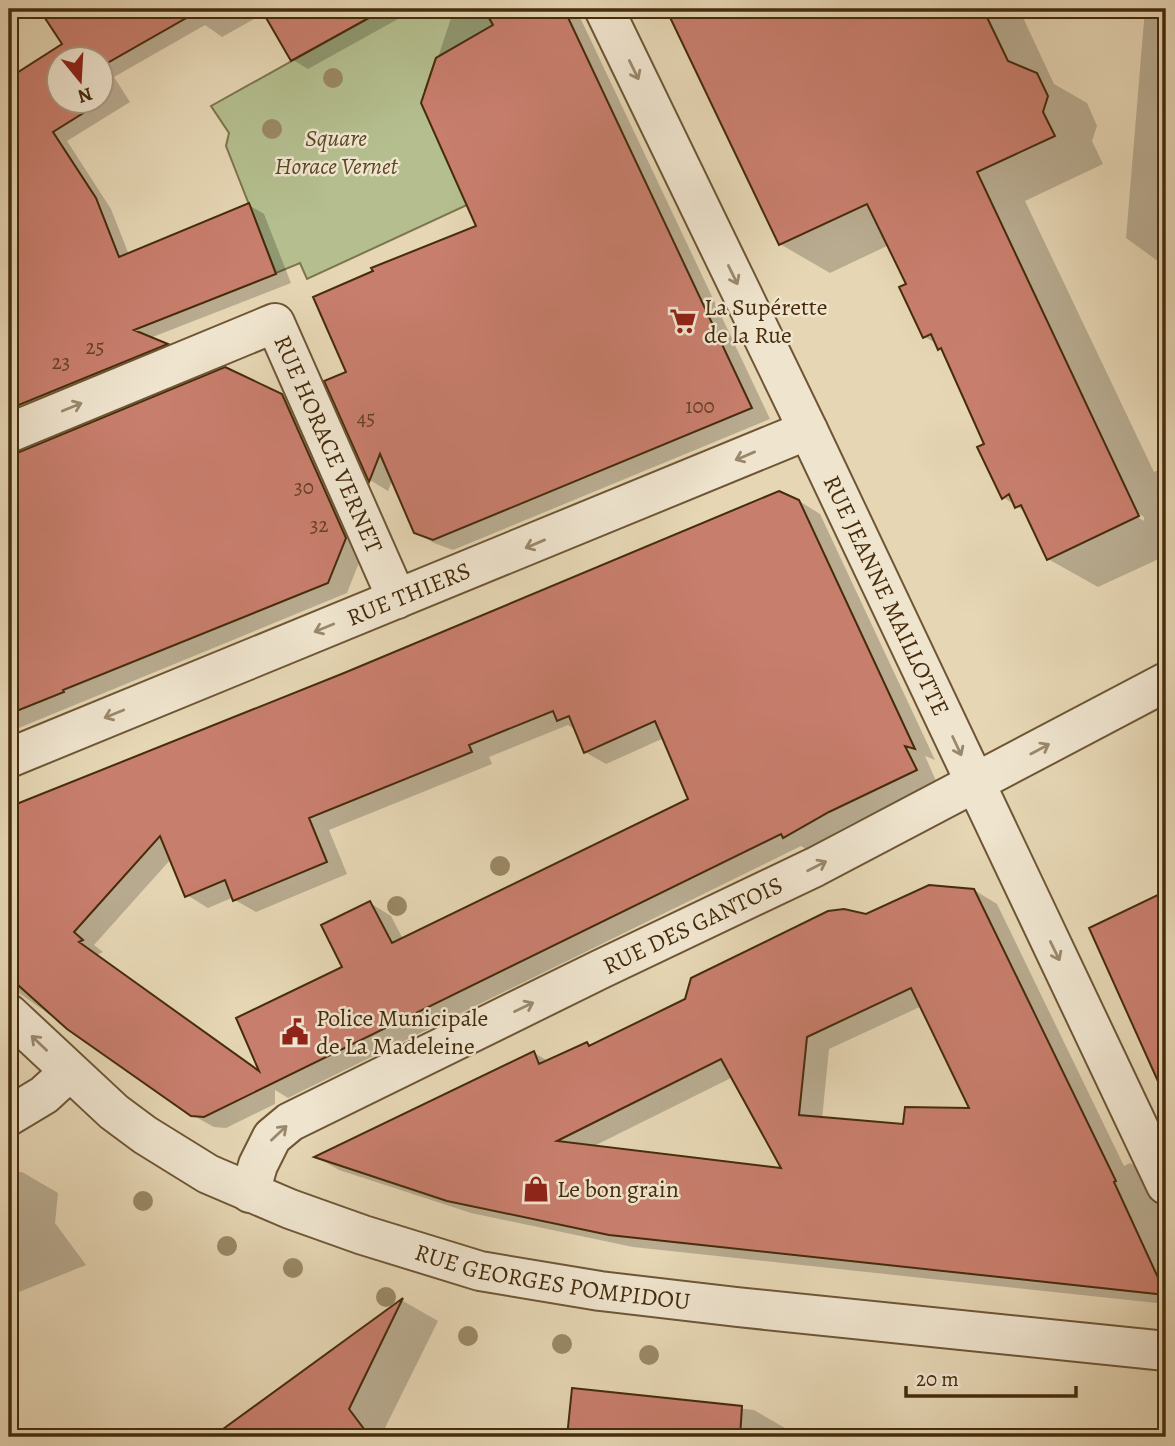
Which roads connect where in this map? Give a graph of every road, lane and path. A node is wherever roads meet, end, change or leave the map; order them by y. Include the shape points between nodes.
1 (604, 9) edge
2 (808, 430) junction
3 (9, 433) edge
4 (397, 598) junction
5 (1166, 682) edge
6 (9, 758) edge
7 (975, 785) junction
8 (9, 1014) edge
9 (69, 1072) junction
10 (9, 1116) edge
11 (1166, 1185) edge
12 (250, 1193) junction
13 (1166, 1351) edge

1 -> 2 street, RUE JEANNE MAILLOTTE
2 -> 4 street, RUE THIERS
2 -> 7 street, RUE JEANNE MAILLOTTE
3 -> 4 street, RUE HORACE VERNET via 275,323
4 -> 6 street, RUE THIERS
7 -> 5 street, RUE DES GANTOIS
7 -> 11 street, RUE JEANNE MAILLOTTE
12 -> 7 street, RUE DES GANTOIS via 272,1138 290,1122
9 -> 8 street, RUE GEORGES POMPIDOU
9 - 10 street via 44,1095
9 - 12 street, RUE GEORGES POMPIDOU via 145,1135 208,1174
12 - 13 street, RUE GEORGES POMPIDOU via 480,1271 555,1284

